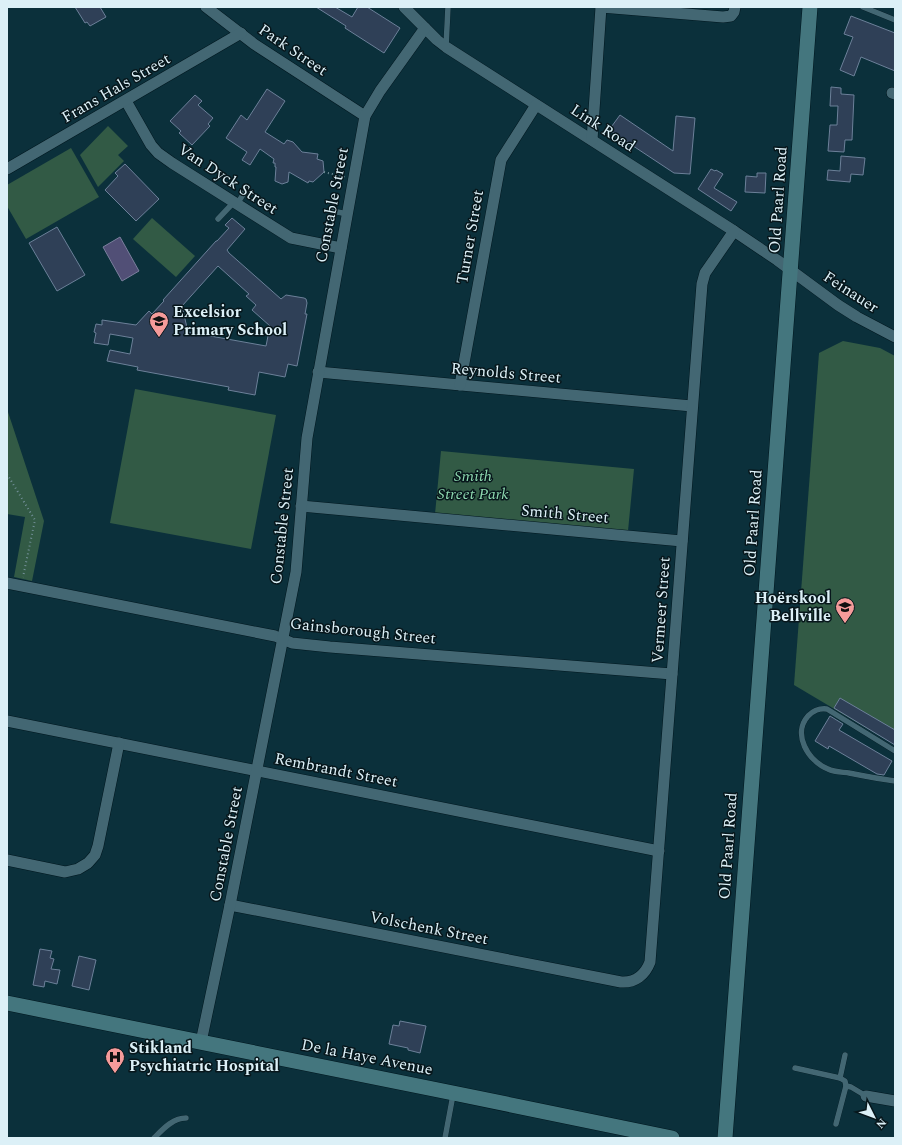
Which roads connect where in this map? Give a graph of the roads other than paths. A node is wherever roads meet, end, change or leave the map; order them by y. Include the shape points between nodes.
1 (206, 7) edge
2 (404, 7) edge
3 (448, 7) edge
4 (601, 7) edge
5 (735, 7) edge
6 (810, 7) edge
7 (863, 7) edge
8 (632, 8) edge
9 (895, 20) edge
10 (424, 28) junction
11 (241, 34) junction
12 (446, 47) junction
13 (126, 101) junction
14 (536, 104) junction
15 (366, 116) junction
16 (592, 140) junction
17 (7, 169) edge
18 (246, 190) dead end
19 (235, 203) junction
20 (333, 211) dead end
21 (347, 214) junction
22 (218, 219) dead end
23 (734, 231) junction
24 (341, 248) junction
25 (791, 270) junction
26 (895, 337) edge
27 (318, 372) junction
28 (460, 385) junction
29 (692, 406) junction
30 (301, 506) junction
31 (682, 541) junction
32 (7, 583) edge
33 (282, 639) junction
34 (672, 674) junction
35 (7, 721) edge
36 (119, 744) junction
37 (895, 751) edge
38 (257, 771) junction
39 (895, 781) edge
40 (658, 851) junction
41 (7, 860) edge
42 (230, 906) junction
43 (621, 982) joint
44 (7, 1004) edge
45 (201, 1042) junction
46 (845, 1055) dead end
47 (795, 1068) dead end
48 (840, 1078) junction
49 (846, 1086) junction
50 (453, 1093) junction
51 (866, 1096) joint
52 (895, 1101) edge
53 (186, 1118) dead end
54 (836, 1124) dead end
55 (658, 1136) edge
56 (154, 1138) edge
57 (445, 1138) edge
58 (672, 1138) edge
59 (725, 1138) edge

1 - 11 street, Park Street
2 - 10 street, Link Road
3 - 12 lane
4 - 8 street
4 - 16 street
5 - 8 street via 731,16 723,17
6 - 25 main road, Old Paarl Road
7 - 9 lane
10 - 12 street, Link Road
10 - 15 street, Constable Street via 380,91
11 - 13 street, Frans Hals Street
11 - 15 street, Park Street
12 - 14 street, Link Road
13 - 17 street, Frans Hals Street
13 - 19 street, Van Dyck Street via 158,153
14 - 16 street, Link Road
14 - 28 street, Turner Street via 501,160
15 - 21 street, Constable Street
16 - 23 street, Link Road
18 - 19 lane
19 - 22 lane
19 - 24 street, Van Dyck Street via 291,238
20 - 21 lane
21 - 24 street, Constable Street
23 - 25 street, Link Road
23 - 29 street, Vermeer Street via 702,280
24 - 27 street, Constable Street
25 - 26 street, Feinauer via 857,317
25 - 59 main road, Old Paarl Road
27 - 28 street, Reynolds Street
27 - 30 street, Constable Street via 306,438
28 - 29 street, Reynolds Street
29 - 31 street, Vermeer Street
30 - 31 street, Smith Street
30 - 33 street, Constable Street via 296,572
31 - 34 street, Vermeer Street
32 - 33 street, Gainsborough Street
33 - 34 street, Gainsborough Street via 330,647
33 - 38 street, Constable Street
34 - 40 street, Vermeer Street
35 - 36 street, Rembrandt Street
36 - 38 street, Rembrandt Street
36 - 41 street via 98,846 88,863 65,872
37 - 39 lane via 827,709 818,709 810,714 801,729 801,738 808,751 828,770
38 - 40 street, Rembrandt Street
38 - 42 street, Constable Street
40 - 43 street, Vermeer Street via 650,962 647,970 637,979 628,983
42 - 43 street, Volschenk Street
42 - 45 street, Constable Street
44 - 45 main road, De la Haye Avenue
45 - 50 main road, De la Haye Avenue
46 - 48 lane
47 - 48 lane
48 - 49 lane via 845,1081
49 - 51 lane
49 - 54 lane
50 - 55 main road, De la Haye Avenue
50 - 57 lane
51 - 52 street
53 - 56 lane via 172,1122
55 - 58 main road, De la Haye Avenue

